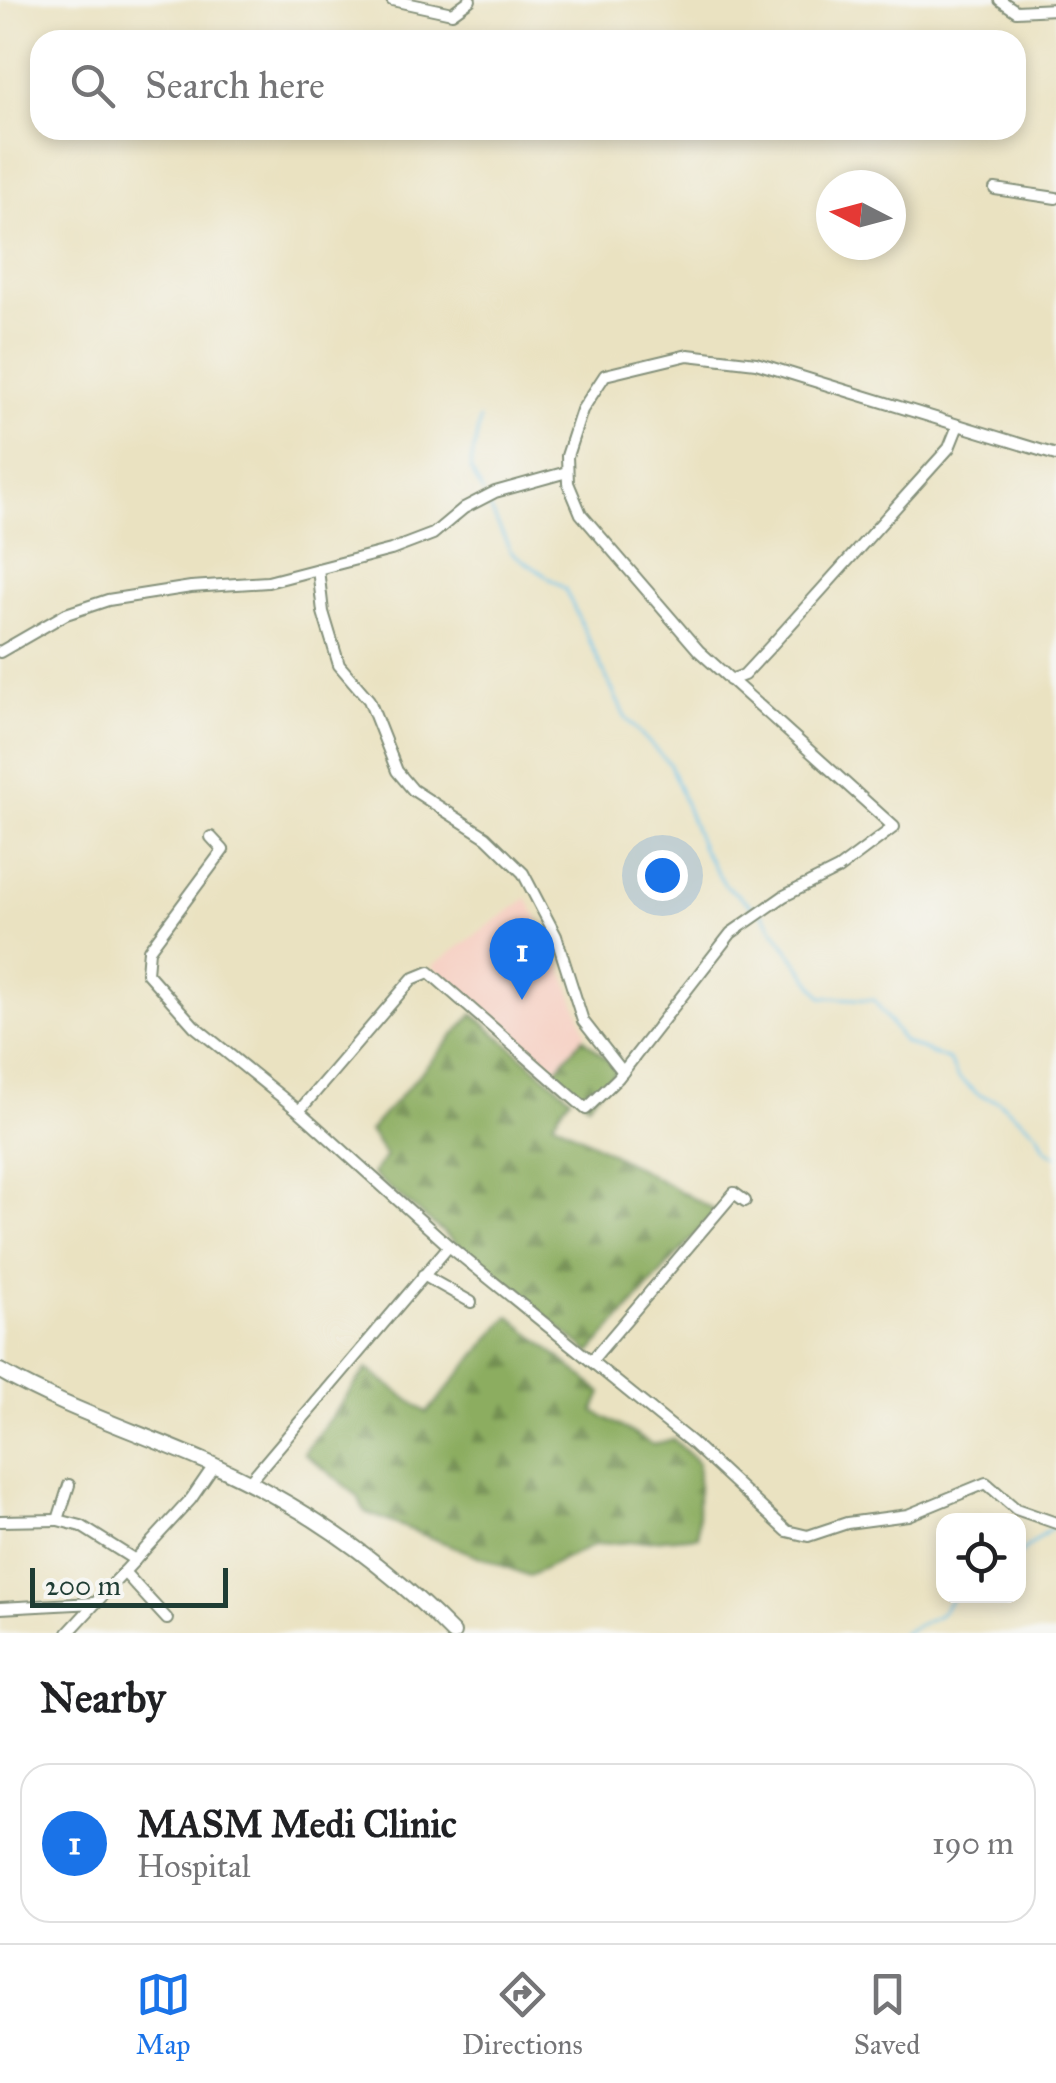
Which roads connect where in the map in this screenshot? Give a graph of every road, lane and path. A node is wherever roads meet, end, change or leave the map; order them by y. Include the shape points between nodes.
1 (392, 0) edge
2 (470, 0) edge
3 (1000, 0) edge
4 (1056, 9) edge
5 (996, 189) dead end
6 (1056, 198) edge
7 (957, 428) junction
8 (1056, 455) edge
9 (566, 472) junction
10 (318, 569) junction
11 (0, 652) edge
12 (730, 680) junction
13 (211, 837) dead end
14 (623, 1072) junction
15 (300, 1111) junction
16 (744, 1201) dead end
17 (449, 1246) junction
18 (423, 1275) junction
19 (471, 1302) dead end
20 (592, 1359) junction
21 (0, 1371) edge
22 (213, 1467) junction
23 (248, 1482) junction
24 (69, 1485) dead end
25 (58, 1520) junction
26 (0, 1521) edge
27 (1056, 1523) edge
28 (135, 1560) junction
29 (124, 1572) junction
30 (95, 1603) junction
31 (0, 1608) edge
32 (167, 1619) dead end
33 (68, 1633) edge
34 (453, 1633) edge

1 - 2 street via 452,14
3 - 4 street via 1016,11
5 - 6 street
7 - 8 street
7 - 9 street via 762,364 676,356 613,370 600,381 572,434
7 - 12 street via 950,448 788,629 744,675
9 - 10 street via 495,492 419,540
9 - 12 street via 582,514
10 - 11 street via 257,584 191,586 108,600 66,614
10 - 14 street via 339,664 369,700 397,771 523,873 556,936 584,1021
12 - 14 street via 894,827 731,933
13 - 15 street via 222,850 149,950 147,973 194,1026
14 - 15 street via 586,1109 426,972 412,979
15 - 17 street
16 - 20 street via 734,1193
17 - 18 street
17 - 20 street
18 - 19 street
18 - 23 street
20 - 27 street via 794,1534 933,1508 986,1484 1016,1509
21 - 22 highway via 96,1420
22 - 23 highway
22 - 28 street
23 - 34 highway via 343,1538
24 - 25 street
25 - 26 street
25 - 28 street via 81,1526
28 - 29 street
29 - 30 street
29 - 32 street
30 - 31 street
30 - 33 street

